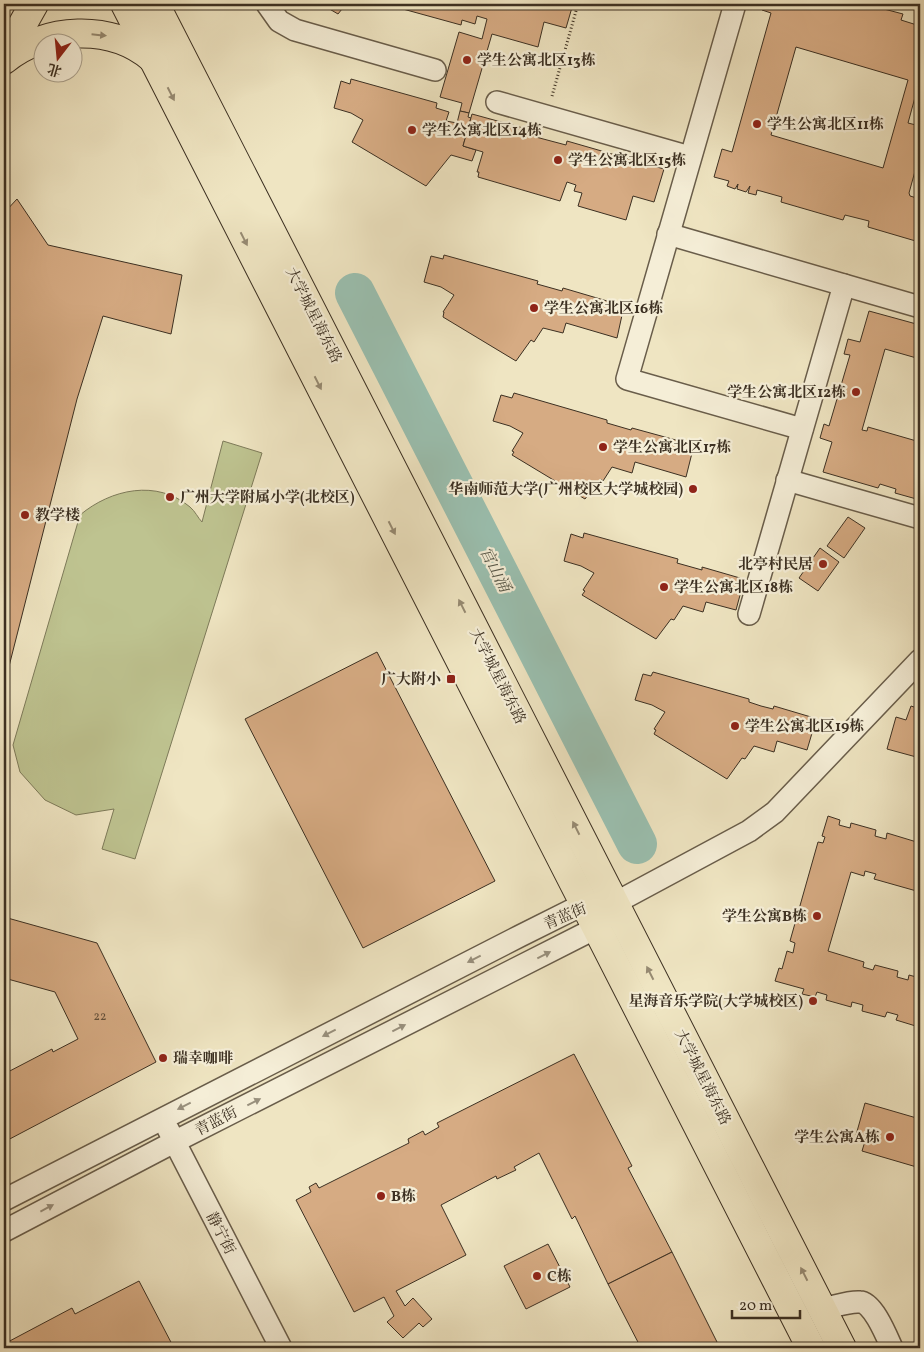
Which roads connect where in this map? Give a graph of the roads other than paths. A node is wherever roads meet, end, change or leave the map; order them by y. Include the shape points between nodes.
1 (34, 4) edge
2 (125, 4) edge
3 (155, 4) edge
4 (267, 4) edge
5 (735, 4) edge
6 (152, 58) junction
7 (4, 59) edge
8 (435, 70) dead end
9 (497, 102) dead end
10 (690, 158) junction
11 (668, 234) junction
12 (844, 285) junction
13 (920, 307) edge
14 (802, 429) junction
15 (787, 480) junction
16 (920, 518) edge
17 (749, 614) dead end
18 (916, 669) edge
19 (615, 903) junction
20 (584, 904) junction
21 (596, 928) junction
22 (162, 1117) junction
23 (174, 1142) junction
24 (4, 1200) edge
25 (4, 1231) edge
26 (822, 1309) junction
27 (281, 1348) edge
28 (811, 1348) edge
29 (842, 1348) edge
30 (892, 1348) edge

1 - 7 main road
2 - 6 main road, 大学城星海东路
19 -> 3 main road, 大学城星海东路
4 - 8 street via 279,21 296,30
5 - 10 street
7 -> 6 main road via 25,45 44,38 88,34 128,41
6 -> 20 main road, 大学城星海东路
9 - 10 street
10 - 11 street
11 - 12 street
11 - 14 street via 627,379
12 - 13 street
12 - 14 street
14 - 15 street
15 - 16 street
15 - 17 street
18 - 19 street via 762,822
19 - 20 street, 青蓝街
19 - 21 street, 青蓝街
26 -> 19 main road, 大学城星海东路
20 - 21 main road, 大学城星海东路
20 -> 22 street, 青蓝街
23 -> 21 street, 青蓝街
21 - 28 main road, 大学城星海东路
22 - 23 street, 静宁街
22 - 24 street, 青蓝街
25 -> 23 street, 青蓝街
23 - 27 street, 静宁街
26 - 29 main road, 大学城星海东路
26 - 30 street via 866,1303

